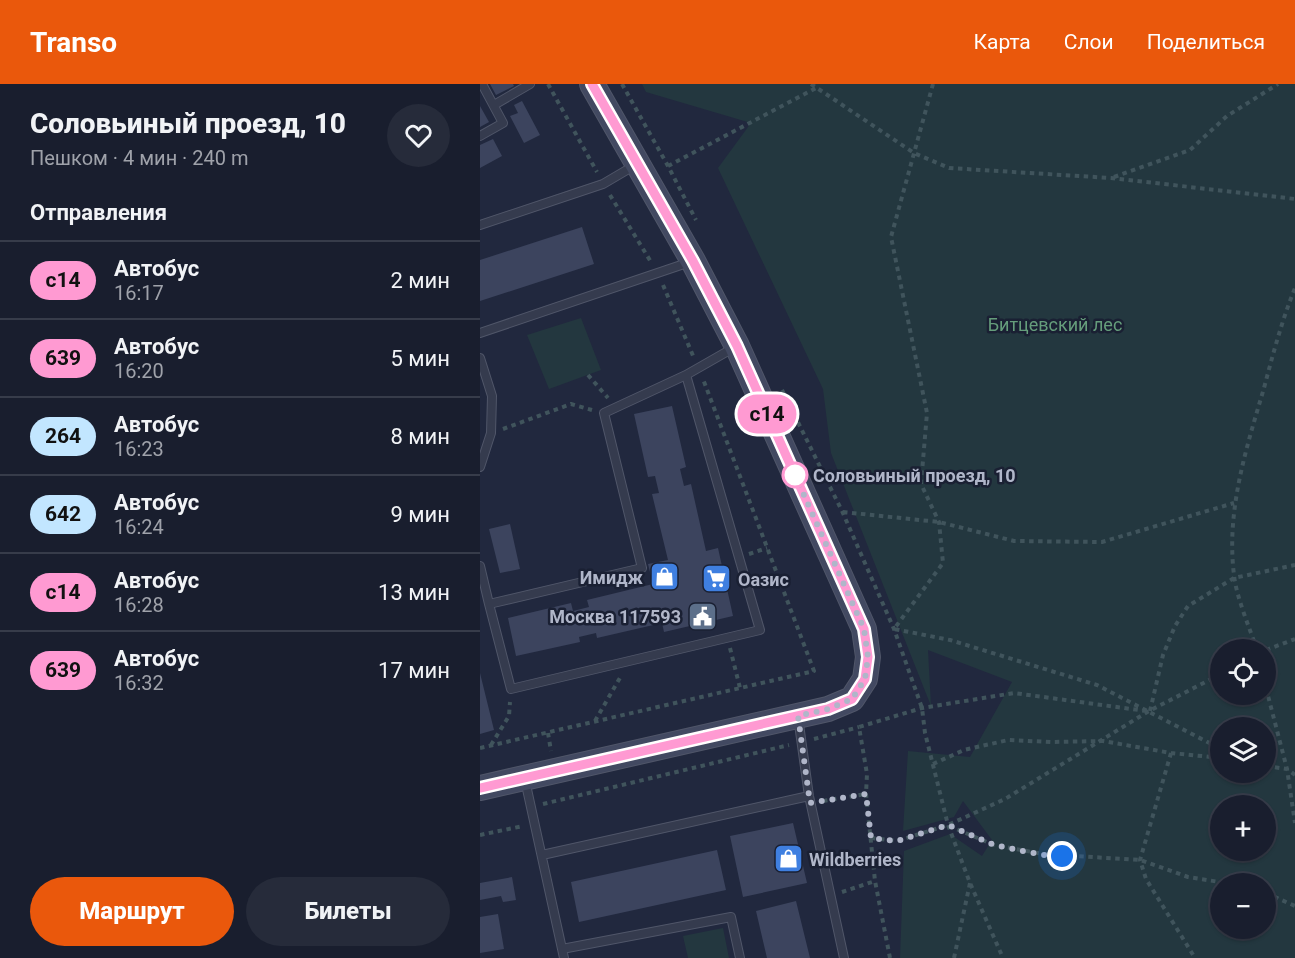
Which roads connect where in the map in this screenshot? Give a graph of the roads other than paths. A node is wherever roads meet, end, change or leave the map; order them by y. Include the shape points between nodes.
1 (482, 84) edge
2 (530, 84) edge
3 (592, 84) edge
4 (494, 105) junction
5 (480, 136) edge
6 (638, 164) junction
7 (480, 225) edge
8 (693, 261) junction
9 (480, 333) edge
10 (737, 346) junction
11 (480, 358) edge
12 (686, 375) junction
13 (480, 467) edge
14 (480, 566) edge
15 (489, 604) junction
16 (798, 716) junction
17 (525, 778) junction
18 (480, 788) edge
19 (809, 799) junction
20 (542, 855) junction
21 (563, 953) edge
22 (740, 958) edge
23 (844, 958) edge

1 - 4 lane
2 - 4 lane
3 - 6 street
4 - 5 lane via 503,123
6 - 7 lane via 603,184
6 - 8 street
8 - 9 lane
8 - 10 street
10 - 12 lane
10 - 16 street via 864,629 868,657 865,679 852,699
11 - 13 lane via 492,396 491,433
12 - 15 lane via 604,413 642,568
12 - 15 lane via 760,630 511,689
14 - 15 lane
16 - 17 street
16 - 19 lane
17 - 18 street
17 - 20 lane
19 - 20 lane
19 - 23 lane
20 - 21 lane
21 - 22 lane via 731,917

